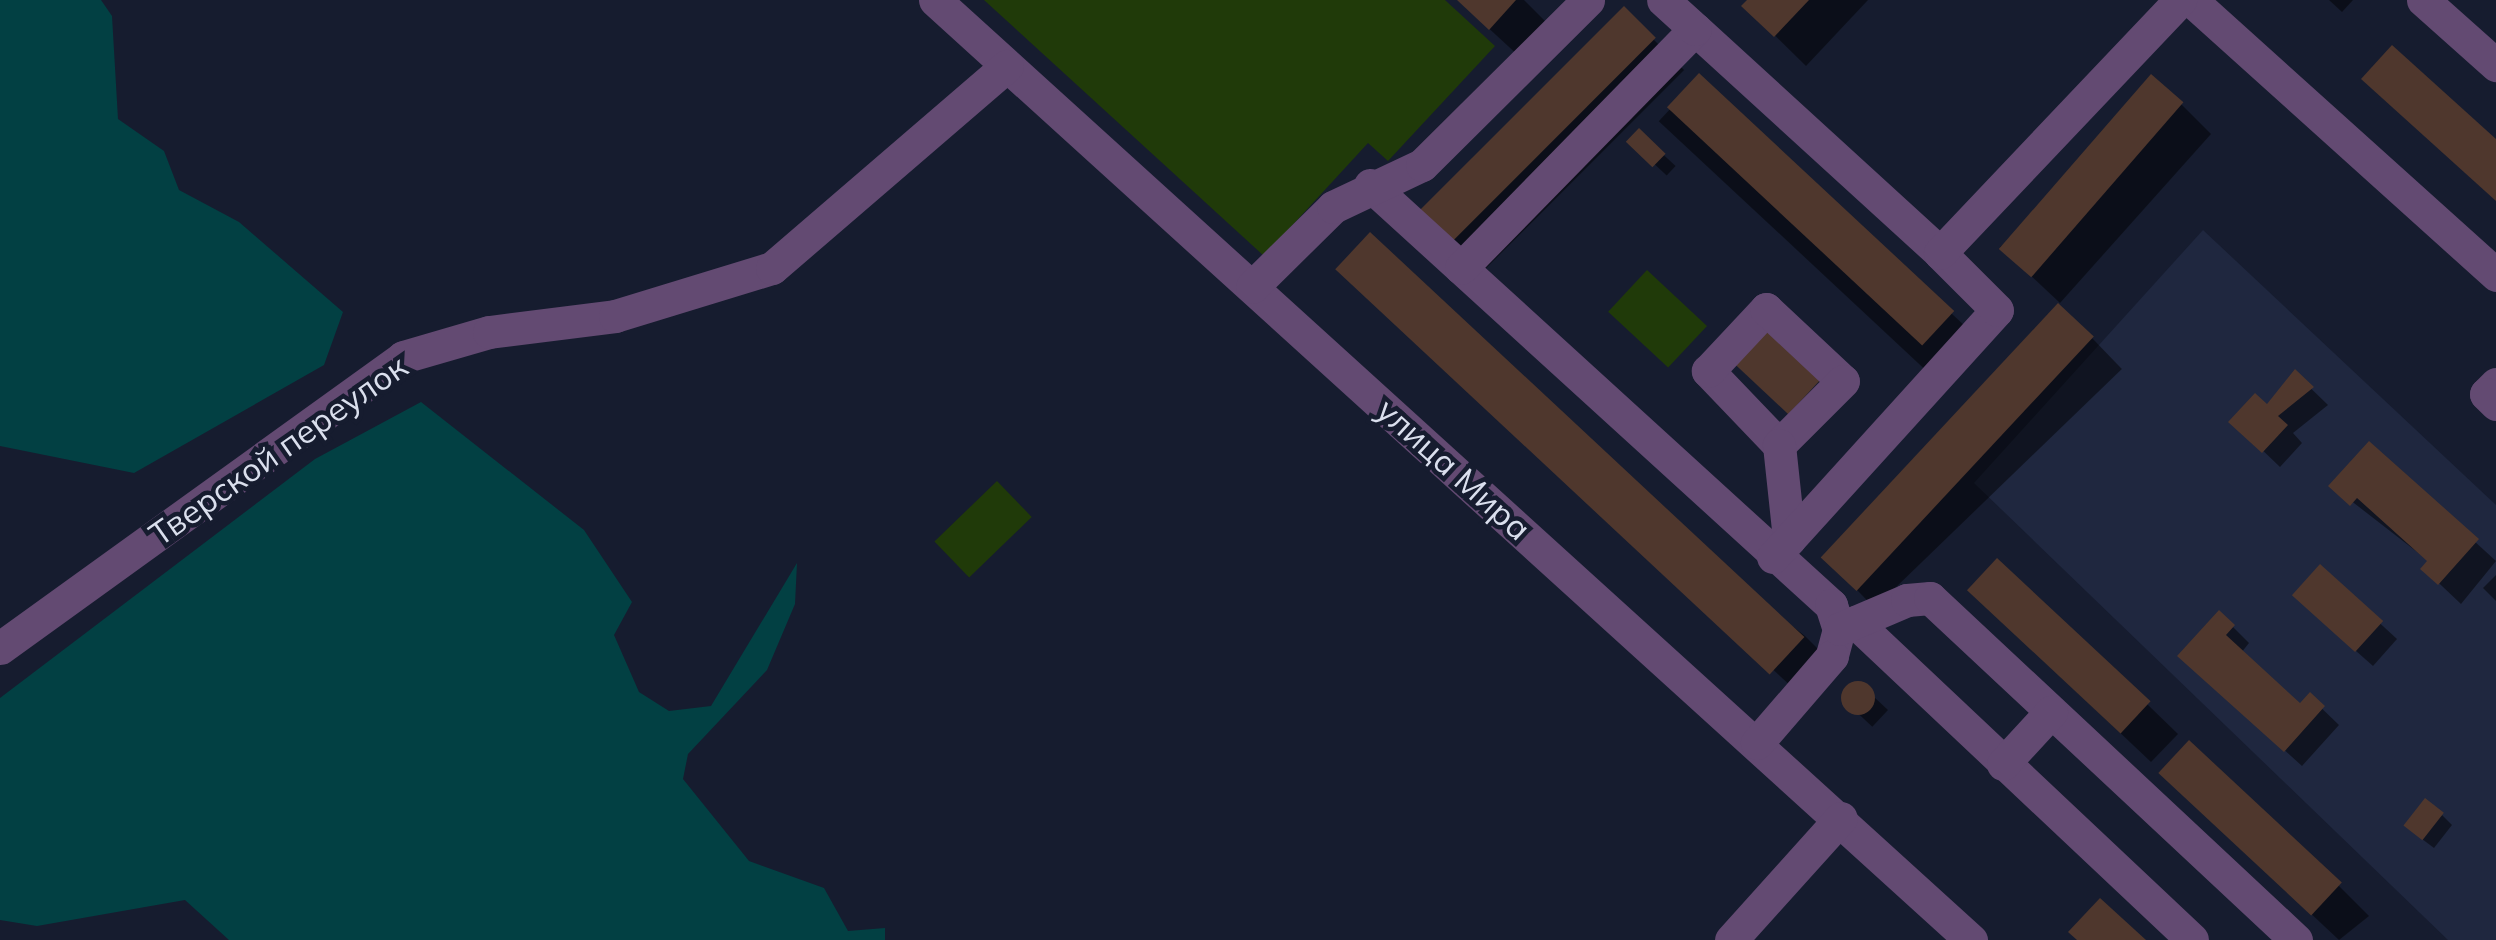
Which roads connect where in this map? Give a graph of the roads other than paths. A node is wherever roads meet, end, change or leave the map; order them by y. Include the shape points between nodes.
1 (935, 0) edge
2 (1588, 0) edge
3 (1663, 0) edge
4 (2180, 0) edge
5 (2191, 0) edge
6 (2423, 0) edge
7 (1695, 29) junction
8 (2496, 65) edge
9 (1007, 66) junction
10 (1370, 185) junction
11 (1940, 253) junction
12 (1461, 268) junction
13 (2496, 275) edge
14 (1252, 287) junction
15 (2496, 384) edge
16 (2496, 404) edge
17 (1779, 445) dead end
18 (1781, 548) junction
19 (1847, 626) junction
20 (0, 648) edge
21 (2051, 712) junction
22 (1757, 743) junction
23 (2003, 764) junction
24 (1840, 818) junction
25 (1731, 940) edge
26 (1971, 940) edge
27 (2192, 940) edge
28 (2296, 940) edge

1 - 9 street, улица Мира
2 - 10 street via 1422,165
3 - 7 street
4 - 11 street
5 - 13 street
6 - 8 street
7 - 11 street
7 - 12 street
9 - 14 street, улица Мира
9 - 20 street, Тверской переулок via 772,268 615,316 488,332 403,357
10 - 12 street
10 - 14 street via 1334,207
11 - 18 street via 1997,310
12 - 18 street
14 - 22 street, улица Мира
15 - 16 street via 2486,394
17 - 18 street
18 - 19 street
19 - 21 street via 1930,598
19 - 22 street via 1832,656
19 - 23 street
21 - 23 street
21 - 28 street
22 - 24 street, улица Мира
23 - 27 street
24 - 25 street
24 - 26 street, улица Мира

